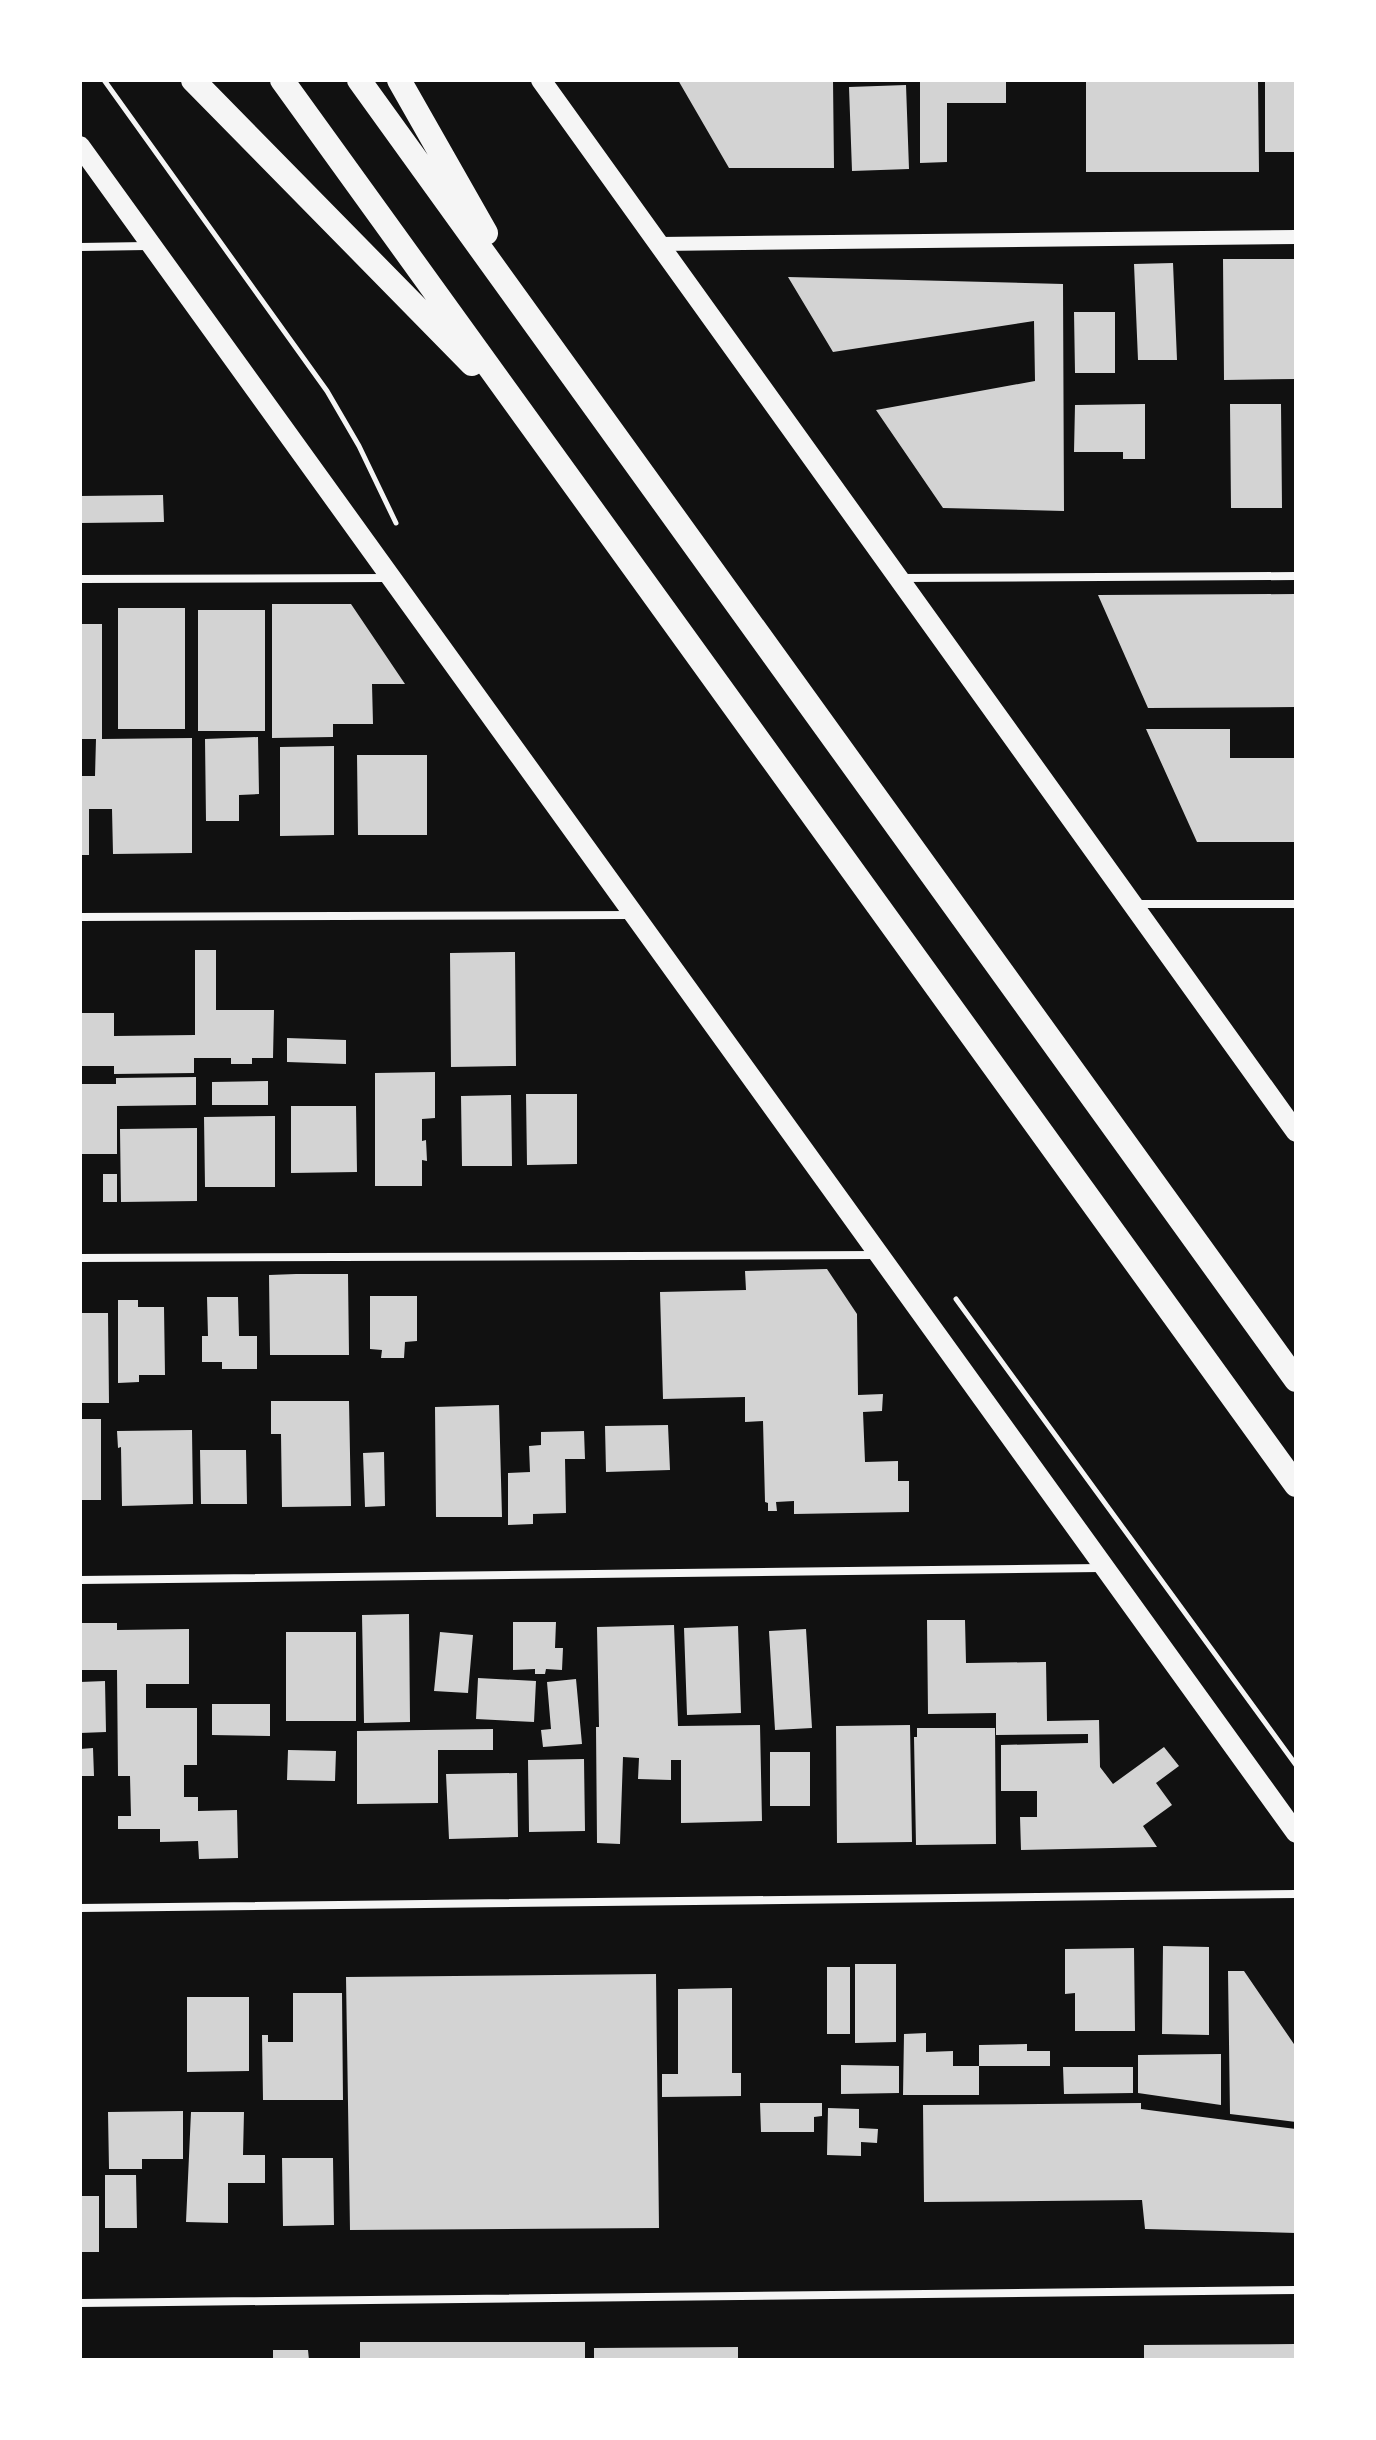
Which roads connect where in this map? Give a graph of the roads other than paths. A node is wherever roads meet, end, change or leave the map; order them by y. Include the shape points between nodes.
1 (193, 80) edge
2 (282, 80) edge
3 (359, 80) edge
4 (399, 80) edge
5 (541, 80) edge
6 (80, 146) edge
7 (1296, 237) edge
8 (659, 244) junction
9 (152, 246) junction
10 (80, 247) edge
11 (549, 343) junction
12 (526, 419) junction
13 (1296, 576) edge
14 (392, 578) junction
15 (899, 578) junction
16 (80, 579) edge
17 (1133, 904) junction
18 (1296, 904) edge
19 (634, 915) junction
20 (80, 917) edge
21 (1296, 1132) edge
22 (880, 1255) junction
23 (80, 1258) edge
24 (1296, 1380) edge
25 (1296, 1485) edge
26 (1105, 1568) junction
27 (80, 1580) edge
28 (1296, 1833) edge
29 (1296, 1894) edge
30 (80, 1908) edge
31 (1296, 2290) edge
32 (80, 2303) edge

1 - 12 highway
2 - 12 highway
3 - 11 highway
4 - 11 highway
5 - 8 main road
6 - 9 main road
7 - 8 street
8 - 15 main road
9 - 10 street
9 - 14 main road
11 - 24 highway
12 - 25 highway
13 - 15 street
14 - 16 street
14 - 19 main road
15 - 17 main road
17 - 18 street
17 - 21 main road
19 - 20 street
19 - 22 main road
22 - 23 street
22 - 26 main road
26 - 27 street
26 - 28 main road
29 - 30 street
31 - 32 street

